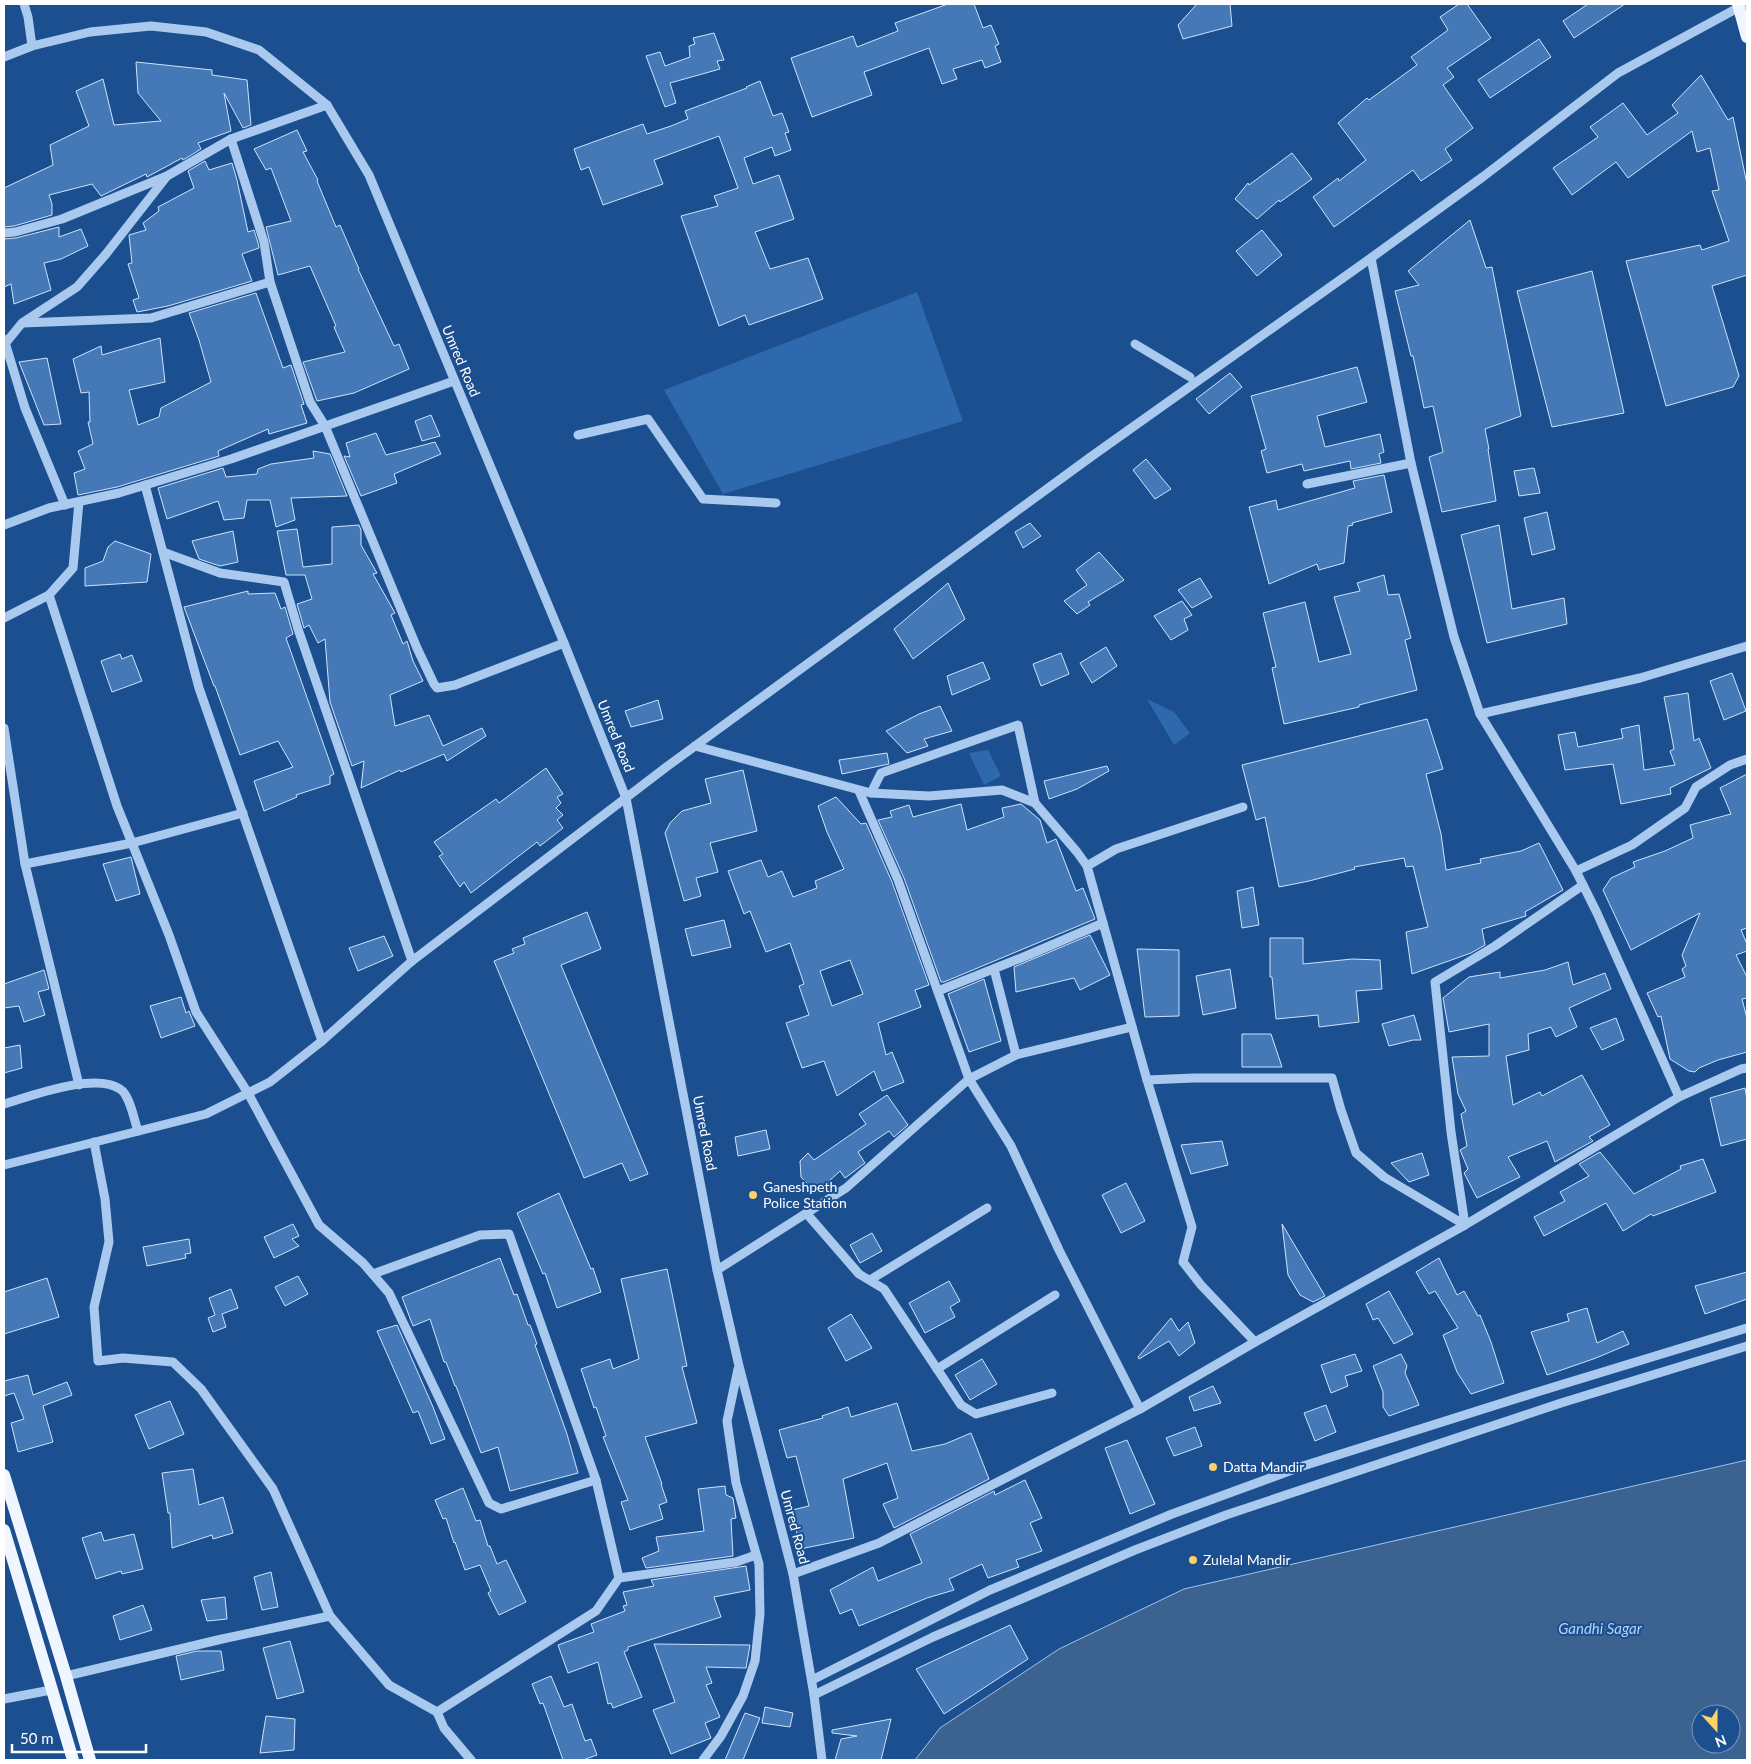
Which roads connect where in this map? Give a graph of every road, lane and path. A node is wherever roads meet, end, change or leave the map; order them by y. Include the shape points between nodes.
1 (24, 4) edge
2 (1741, 5) edge
3 (1747, 37) edge
4 (32, 46) junction
5 (4, 57) edge
6 (327, 105) junction
7 (231, 139) junction
8 (167, 176) junction
9 (4, 233) edge
10 (1371, 258) junction
11 (270, 282) junction
12 (22, 323) junction
13 (4, 341) edge
14 (1135, 344) dead end
15 (1190, 377) dead end
16 (454, 382) junction
17 (325, 426) junction
18 (578, 435) dead end
19 (1411, 463) junction
20 (1306, 484) dead end
21 (145, 485) junction
22 (79, 502) junction
23 (776, 502) dead end
24 (65, 505) junction
25 (4, 526) edge
26 (163, 552) junction
27 (49, 595) junction
28 (4, 618) edge
29 (564, 643) junction
30 (1747, 646) edge
31 (1480, 714) junction
32 (4, 728) edge
33 (695, 746) junction
34 (1747, 758) edge
35 (859, 791) junction
36 (872, 793) junction
37 (626, 798) junction
38 (1035, 803) junction
39 (1243, 808) dead end
40 (243, 813) junction
41 (132, 843) junction
42 (25, 864) junction
43 (1087, 866) junction
44 (1576, 871) junction
45 (1583, 885) junction
46 (1103, 923) junction
47 (412, 962) junction
48 (994, 969) junction
49 (938, 991) junction
50 (1132, 1026) junction
51 (322, 1041) junction
52 (1016, 1055) junction
53 (1747, 1068) edge
54 (969, 1079) junction
55 (1147, 1080) junction
56 (79, 1085) junction
57 (248, 1093) junction
58 (1679, 1097) junction
59 (4, 1104) edge
60 (138, 1131) junction
61 (94, 1142) junction
62 (4, 1165) edge
63 (987, 1208) dead end
64 (807, 1214) junction
65 (1465, 1225) junction
66 (718, 1270) junction
67 (372, 1274) junction
68 (870, 1280) junction
69 (1055, 1295) dead end
70 (1747, 1328) edge
71 (1255, 1342) junction
72 (1747, 1346) edge
73 (739, 1366) junction
74 (937, 1369) junction
75 (1052, 1393) dead end
76 (1140, 1409) junction
77 (4, 1476) edge
78 (596, 1480) junction
79 (4, 1530) edge
80 (756, 1555) junction
81 (793, 1574) junction
82 (619, 1578) junction
83 (330, 1616) junction
84 (66, 1676) junction
85 (812, 1680) junction
86 (51, 1690) junction
87 (814, 1695) junction
88 (4, 1698) edge
89 (437, 1712) junction
90 (73, 1760) edge
91 (90, 1760) edge
92 (470, 1760) edge
93 (703, 1760) edge
94 (822, 1760) edge

1 - 4 street
2 - 3 main road
2 - 10 street via 1618,73
4 - 5 street, Umred Road
4 - 6 street, Umred Road via 90,32 151,26 206,32 258,50
6 - 7 street
6 - 16 street, Umred Road via 368,175
7 - 8 street
7 - 11 street via 264,242
8 - 9 street via 62,219
8 - 12 street via 77,287
10 - 19 street
10 - 33 street via 1092,456
11 - 12 street via 151,318
11 - 17 street via 310,402
12 - 13 street
13 - 24 street via 25,408
14 - 15 street
16 - 17 street
16 - 29 street, Umred Road
17 - 21 street
17 - 29 street via 417,648 437,688 455,685
18 - 23 street via 648,419 703,499
19 - 20 street
19 - 31 street via 1454,637
21 - 22 street
21 - 26 street
22 - 24 street
22 - 27 street via 73,568
24 - 25 street
26 - 40 street via 199,688
26 - 47 street via 220,573 284,582
27 - 28 street
27 - 41 street
29 - 37 street, Umred Road
30 - 31 street via 1640,678
31 - 44 street
32 - 42 street
33 - 35 street
33 - 37 street
34 - 44 street via 1696,787 1686,808 1632,845
35 - 36 street
35 - 49 street via 898,880
36 - 38 street via 929,796 1002,790
36 - 38 street via 882,772 1018,725
37 - 47 street
37 - 66 street, Umred Road
38 - 43 street
39 - 43 street via 1116,849
40 - 41 street
40 - 51 street
41 - 42 street
41 - 57 street via 196,1012
42 - 56 street
43 - 46 street
44 - 45 street
45 - 58 street
45 - 65 street via 1495,946 1435,982
46 - 48 street
46 - 50 street
47 - 51 street
48 - 49 street
48 - 52 street
49 - 54 street
50 - 52 street
50 - 55 street
51 - 57 street via 270,1082
52 - 54 street
53 - 58 street
54 - 64 street via 846,1188
54 - 76 street via 1011,1146 1059,1250
55 - 65 street via 1332,1078 1356,1153 1384,1177
55 - 71 street via 1192,1227 1183,1262
56 - 59 street
56 - 60 street via 104,1083 120,1089 126,1096
57 - 60 street via 206,1114
57 - 67 street via 320,1225 364,1263
58 - 65 street
60 - 61 street
61 - 62 street
61 - 83 street via 109,1242 94,1307 98,1361 123,1358 173,1362 201,1389 273,1489
63 - 68 street
64 - 66 street
64 - 68 street via 859,1274
65 - 71 street
66 - 73 street, Umred Road
67 - 78 street via 389,1293 488,1503 501,1510
67 - 78 street via 480,1235 509,1234
68 - 74 street via 884,1289
69 - 74 street
70 - 85 street via 1313,1463 1172,1514 990,1590
71 - 76 street
72 - 87 street via 1561,1403 1226,1515 1135,1550 933,1637
73 - 80 street via 727,1421 736,1483
73 - 81 street, Umred Road
74 - 75 street via 960,1405 976,1414
76 - 81 street via 879,1543
77 - 84 main road
78 - 82 street
79 - 86 main road
80 - 82 street via 736,1562
80 - 93 street via 760,1614 755,1661 744,1696
81 - 85 street, Umred Road
82 - 89 street via 596,1611
83 - 84 street
83 - 89 street via 389,1685
84 - 91 main road
85 - 87 street, Umred Road
86 - 88 street
86 - 90 main road
87 - 94 street, Umred Road
89 - 92 street via 444,1728

